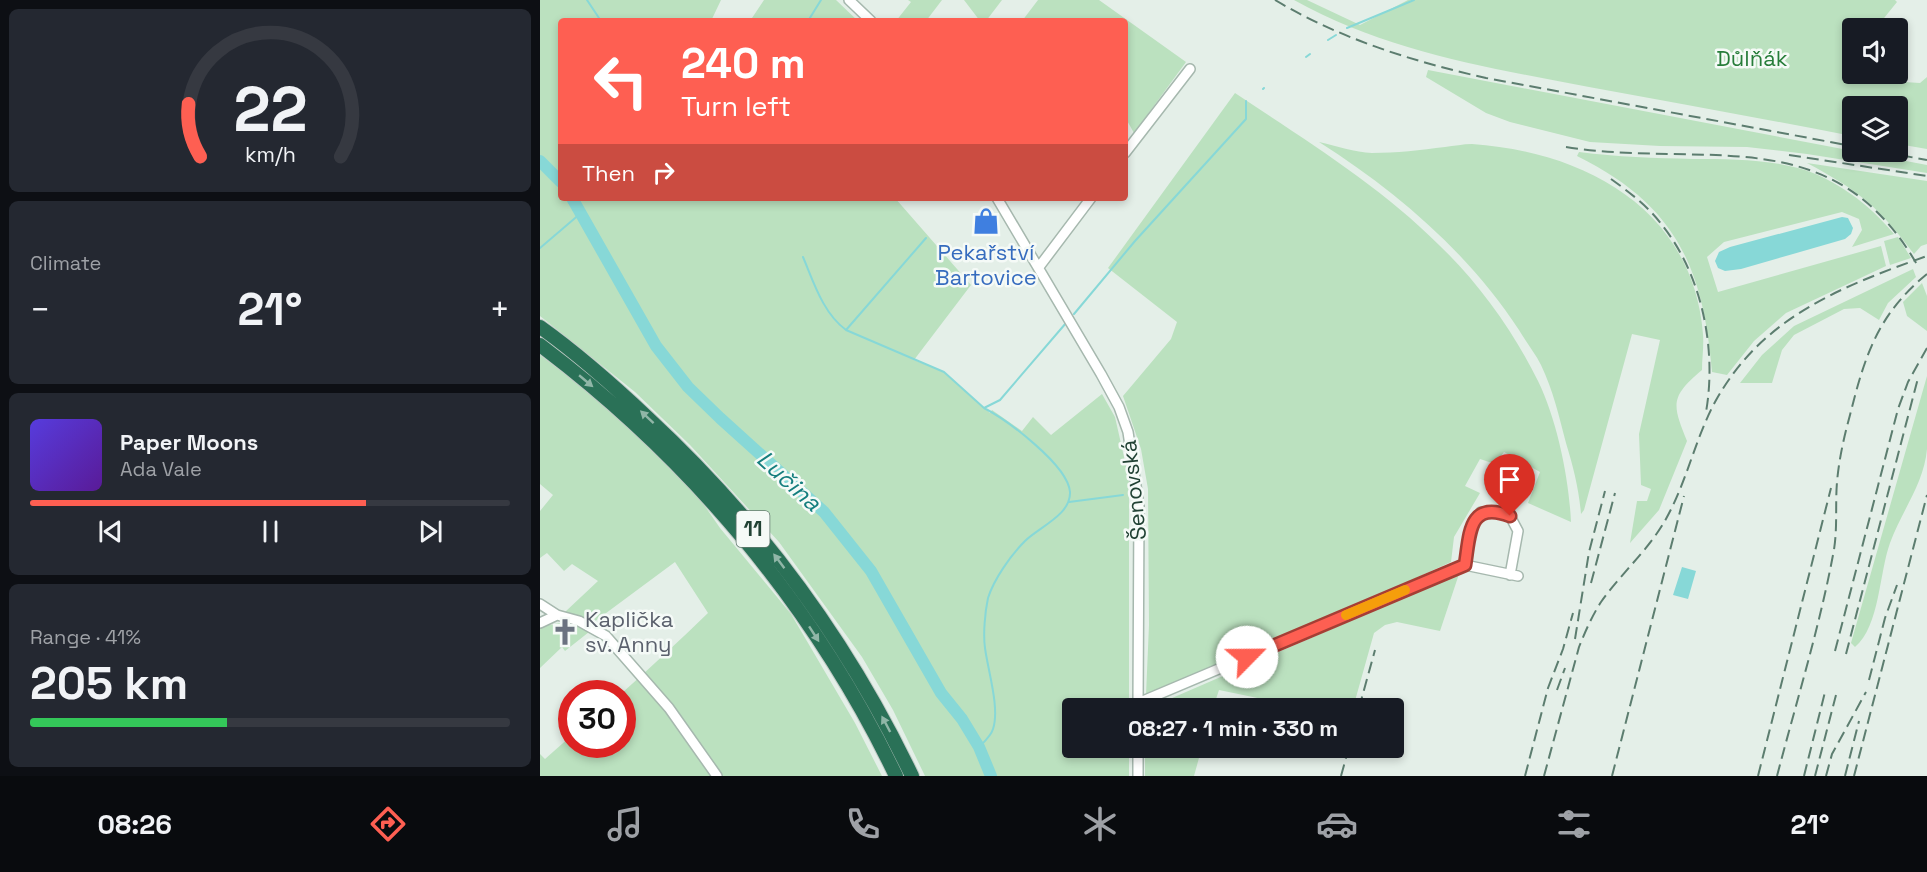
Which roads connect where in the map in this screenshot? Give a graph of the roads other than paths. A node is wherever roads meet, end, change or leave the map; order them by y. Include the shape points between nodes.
1 (849, 0) edge
2 (868, 18) edge
3 (1190, 69) dead end
4 (1128, 149) edge
5 (999, 201) edge
6 (1089, 201) edge
7 (1039, 267) junction
8 (540, 327) edge
9 (540, 345) edge
10 (1465, 565) junction
11 (540, 604) edge
12 (557, 615) junction
13 (540, 623) edge
14 (1138, 698) edge
15 (1157, 698) edge
16 (1138, 758) edge
17 (717, 776) edge
18 (896, 776) edge
19 (912, 776) edge
20 (1138, 776) edge

1 - 2 street
3 - 4 street
5 - 7 street, Šenovská
6 - 7 street
7 - 14 street, Šenovská via 1119,407 1128,432 1139,506
19 -> 8 highway, 11 via 832,634 744,517 693,460 628,399
9 -> 18 highway, 11 via 618,408 683,469 732,525 792,600 849,688
10 - 10 street via 1514,576 1518,531 1510,516 1482,512 1477,517
10 - 15 street
11 - 12 street
12 - 13 street
12 - 17 street via 579,621 606,636 669,708
16 - 20 street

